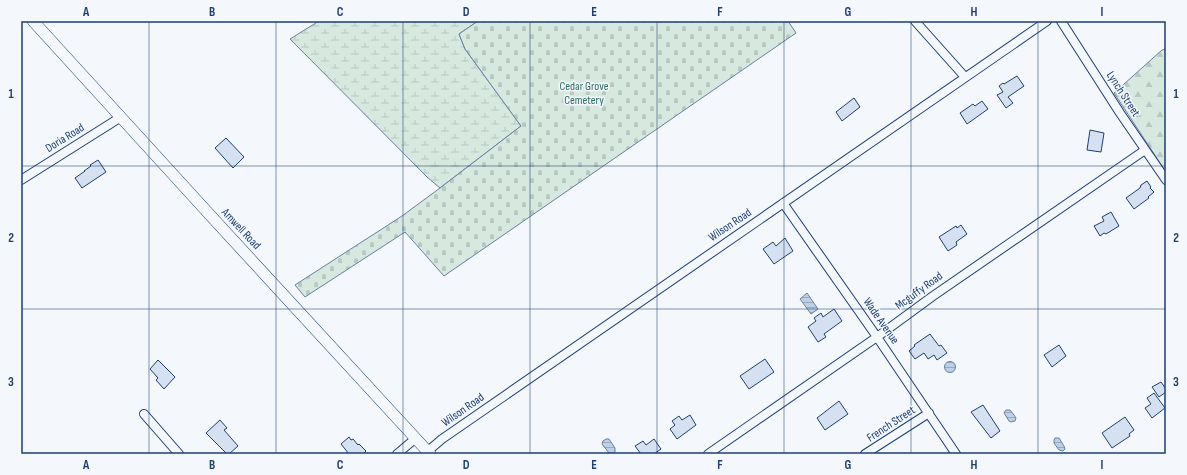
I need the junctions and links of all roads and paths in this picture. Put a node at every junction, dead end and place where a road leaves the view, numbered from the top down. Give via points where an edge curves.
1 (33, 21) edge
2 (915, 21) edge
3 (1047, 21) edge
4 (1061, 21) edge
5 (965, 77) junction
6 (121, 117) junction
7 (1145, 150) junction
8 (21, 180) edge
9 (1166, 180) edge
10 (783, 203) junction
11 (877, 337) junction
12 (929, 413) junction
13 (144, 414) dead end
14 (416, 438) junction
15 (429, 453) edge
16 (179, 454) edge
17 (397, 454) edge
18 (708, 454) edge
19 (865, 454) edge
20 (956, 454) edge

1 - 6 main road, Amwell Road
2 - 5 street
3 - 5 street, Wilson Road
4 - 7 street, Lynch Street
5 - 10 street, Wilson Road
6 - 8 street, Doria Road
6 - 14 main road, Amwell Road
7 - 9 street, Lynch Street
7 - 11 street, Mcguffy Road
10 - 11 street, Wade Avenue
10 - 15 street, Wilson Road via 442,439
11 - 12 street, Wade Avenue
11 - 18 street, Mcguffy Road
12 - 19 street, French Street
12 - 20 street, Wade Avenue
13 - 16 street
14 - 15 main road, Amwell Road
14 - 17 street

